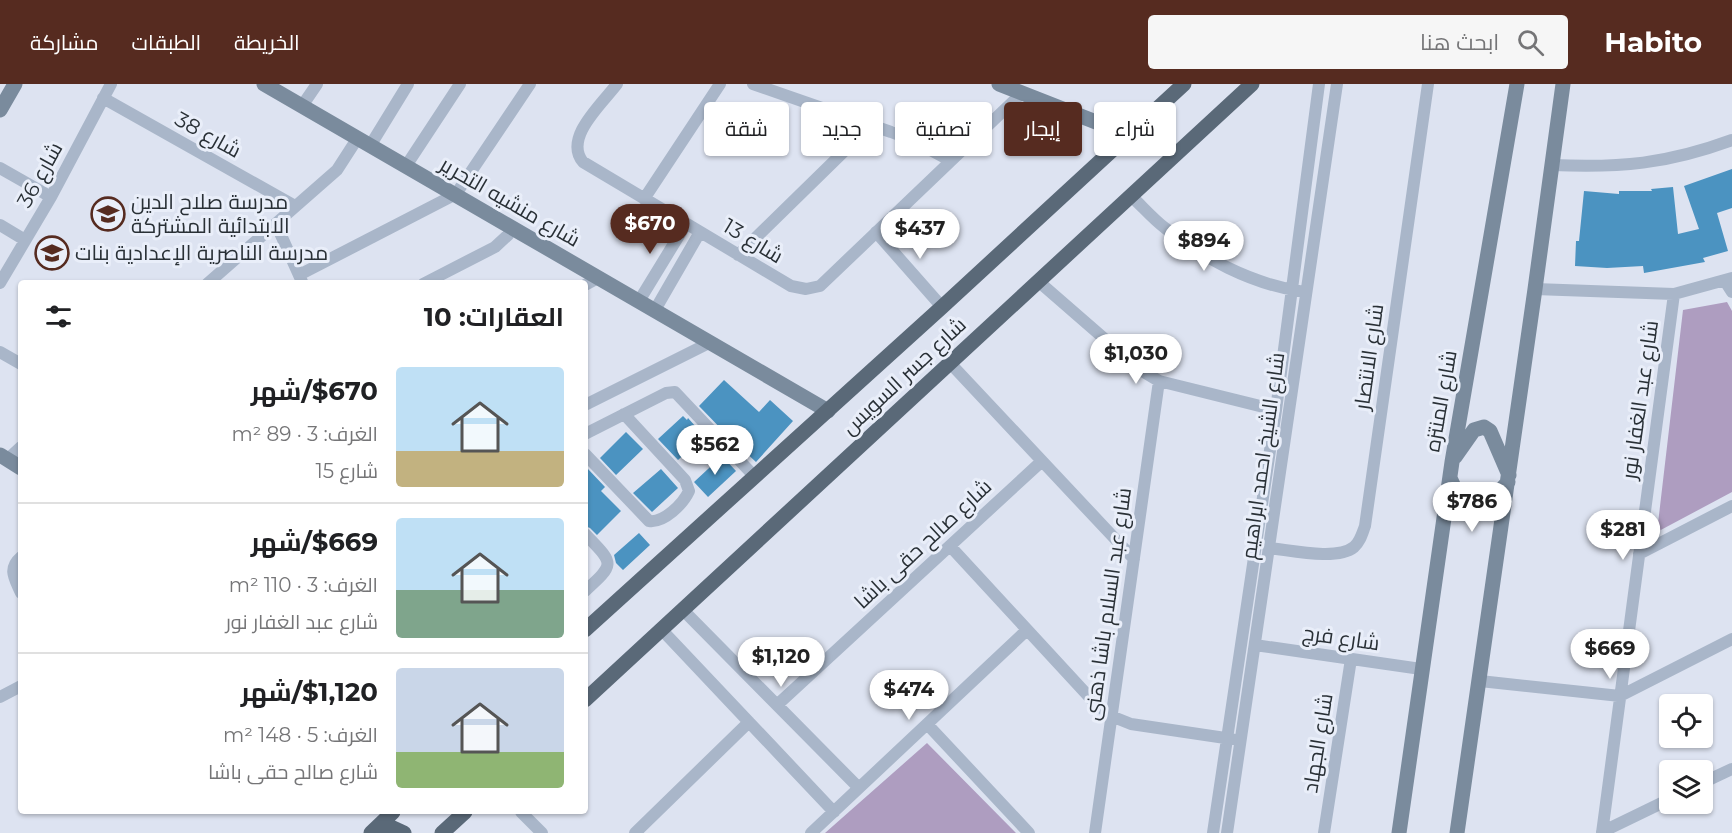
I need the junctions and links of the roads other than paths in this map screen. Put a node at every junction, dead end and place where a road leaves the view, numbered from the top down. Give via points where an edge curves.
1 (15, 84) edge
2 (111, 84) edge
3 (264, 84) edge
4 (317, 84) edge
5 (408, 84) edge
6 (460, 84) edge
7 (530, 84) edge
8 (617, 84) edge
9 (720, 84) edge
10 (753, 84) edge
11 (999, 84) edge
12 (1184, 84) edge
13 (1252, 84) edge
14 (1319, 84) edge
15 (1337, 84) edge
16 (1428, 84) edge
17 (1517, 84) edge
18 (1563, 84) edge
19 (785, 89) edge
20 (1022, 93) junction
21 (103, 98) junction
22 (815, 102) edge
23 (1165, 102) edge
24 (302, 106) junction
25 (0, 110) edge
26 (1094, 121) edge
27 (883, 130) edge
28 (1732, 140) edge
29 (364, 143) junction
30 (839, 156) edge
31 (1106, 156) edge
32 (951, 161) junction
33 (1552, 165) junction
34 (406, 166) junction
35 (0, 168) edge
36 (456, 194) junction
37 (1131, 196) junction
38 (51, 197) junction
39 (644, 198) junction
40 (295, 206) junction
41 (276, 224) junction
42 (686, 224) junction
43 (0, 225) edge
44 (512, 227) junction
45 (700, 232) junction
46 (876, 232) junction
47 (25, 240) junction
48 (738, 255) junction
49 (301, 279) edge
50 (212, 280) edge
51 (431, 280) edge
52 (1729, 280) edge
53 (591, 281) edge
54 (1038, 281) junction
55 (0, 283) edge
56 (1292, 290) junction
57 (1535, 290) junction
58 (1307, 292) junction
59 (1732, 292) edge
60 (1674, 294) junction
61 (639, 302) junction
62 (942, 307) junction
63 (655, 310) junction
64 (711, 342) junction
65 (0, 352) edge
66 (18, 362) edge
67 (950, 363) junction
68 (1159, 381) junction
69 (588, 404) edge
70 (1276, 410) junction
71 (828, 411) junction
72 (624, 414) junction
73 (588, 432) edge
74 (18, 449) edge
75 (588, 457) edge
76 (4, 458) edge
77 (1042, 461) junction
78 (1452, 462) junction
79 (18, 466) edge
80 (755, 477) junction
81 (1450, 478) junction
82 (1509, 478) junction
83 (1732, 506) edge
84 (588, 537) edge
85 (950, 546) junction
86 (1269, 548) junction
87 (1639, 554) junction
88 (1134, 559) junction
89 (18, 560) edge
90 (18, 586) edge
91 (588, 588) edge
92 (682, 609) junction
93 (588, 626) edge
94 (661, 629) junction
95 (1027, 630) junction
96 (1732, 639) edge
97 (1254, 645) junction
98 (1351, 659) junction
99 (1421, 669) junction
100 (1480, 681) junction
101 (18, 688) edge
102 (591, 690) edge
103 (1620, 696) junction
104 (0, 697) edge
105 (777, 705) junction
106 (1111, 716) junction
107 (749, 722) junction
108 (927, 724) junction
109 (1227, 738) junction
110 (1240, 741) junction
111 (1732, 769) edge
112 (1713, 778) edge
113 (859, 788) junction
114 (1659, 804) edge
115 (834, 812) junction
116 (391, 814) edge
117 (463, 814) edge
118 (523, 814) edge
119 (373, 831) edge
120 (1602, 832) edge
121 (404, 833) edge
122 (442, 833) edge
123 (542, 833) edge
124 (636, 833) edge
125 (811, 833) edge
126 (1029, 833) edge
127 (1095, 833) edge
128 (1213, 833) edge
129 (1227, 833) edge
130 (1324, 833) edge
131 (1399, 833) edge
132 (1457, 833) edge

1 - 25 street
2 - 21 street, شارع 36
3 - 24 street, شارع منشيه التحرير
4 - 24 street
5 - 29 street
6 - 34 street
7 - 36 street
8 - 39 street, شارع 13 via 578,136 576,150 583,162
9 - 39 street
10 - 19 street
11 - 20 street
12 - 23 main road, شارع جسر السويس
13 - 37 main road, شارع جسر السويس
14 - 56 street, شارع الشيخ احمد ابراهيم
15 - 58 street, شارع الشيخ احمد ابراهيم
16 - 86 street, شارع الانتصار via 1361,538 1354,547 1331,554
17 - 78 street, شارع المنتزه
18 - 33 street
19 - 22 street
20 - 26 street
20 - 32 street
21 - 38 street, شارع 36
21 - 40 street, شارع 38
24 - 29 street, شارع منشيه التحرير
27 - 32 street via 912,140
28 - 33 street via 1651,163 1602,167
29 - 34 street, شارع منشيه التحرير
29 - 40 street
30 - 48 street
31 - 62 main road, شارع جسر السويس
32 - 46 street
33 - 57 street
34 - 36 street, شارع منشيه التحرير
35 - 38 street
36 - 44 street, شارع منشيه التحرير
36 - 49 street
37 - 54 main road, شارع جسر السويس
37 - 56 street via 1163,227 1203,255 1247,276
38 - 47 street, شارع 36
39 - 42 street, شارع 13
40 - 41 street
41 - 49 street
41 - 50 street
42 - 45 street, شارع 13
42 - 61 street
43 - 47 street
44 - 51 street via 495,247
44 - 53 street, شارع منشيه التحرير
45 - 48 street, شارع 13
45 - 63 street
46 - 48 street, شارع 13 via 820,286 806,289 791,286
46 - 62 street
47 - 55 street, شارع 36
52 - 59 street
52 - 60 street
53 - 61 street, شارع منشيه التحرير
54 - 67 main road, شارع جسر السويس
54 - 68 street via 1137,367
56 - 58 street
56 - 70 street, شارع الشيخ احمد ابراهيم
57 - 60 street
57 - 82 street
58 - 86 street, شارع الشيخ احمد ابراهيم
60 - 87 street, شارع عبد الغفار نور
61 - 63 street, شارع منشيه التحرير
62 - 71 main road, شارع جسر السويس
63 - 64 street, شارع منشيه التحرير
64 - 69 street
64 - 71 street, شارع منشيه التحرير
65 - 66 street
67 - 77 street
67 - 92 main road, شارع جسر السويس
68 - 70 street
68 - 88 street, شارع عبد السلام باشا ذهنى
70 - 109 street, شارع الشيخ احمد ابراهيم
71 - 80 main road, شارع جسر السويس
72 - 73 street
72 - 75 street via 685,480 686,496 662,520 649,521
72 - 80 street via 666,393 678,394
74 - 76 street
76 - 79 street
77 - 85 street, شارع صالح حقى باشا
77 - 88 street
78 - 81 street, شارع المنتزه
78 - 82 street via 1474,430 1484,427 1490,431
80 - 93 main road, شارع جسر السويس
81 - 82 street via 1465,512 1471,516 1481,512
81 - 99 street, شارع المنتزه
82 - 100 street
83 - 87 street
84 - 91 street via 604,554 609,566
85 - 95 street
85 - 105 street, شارع صالح حقى باشا
86 - 97 street, شارع الشيخ احمد ابراهيم
87 - 103 street, شارع عبد الغفار نور
88 - 106 street, شارع عبد السلام باشا ذهنى
89 - 90 street via 12,572
92 - 94 main road, شارع جسر السويس
92 - 105 street
94 - 102 main road, شارع جسر السويس
94 - 107 street
95 - 106 street
95 - 108 street
96 - 103 street
97 - 98 street, شارع فرج
97 - 110 street, شارع الشيخ احمد ابراهيم
98 - 99 street, شارع فرج
98 - 130 street, شارع الجهاد
99 - 131 street, شارع المنتزه
100 - 103 street
100 - 132 street
101 - 104 street
103 - 120 street, شارع عبد الغفار نور
105 - 113 street
106 - 109 street via 1131,724
106 - 127 street, شارع عبد السلام باشا ذهنى
107 - 115 street
107 - 124 street
108 - 113 street
108 - 126 street
109 - 110 street
109 - 128 street, شارع الشيخ احمد ابراهيم
110 - 129 street, شارع الشيخ احمد ابراهيم
111 - 112 street
113 - 115 street
114 - 120 street
115 - 125 street
116 - 119 main road
117 - 122 main road
118 - 123 street
119 - 121 main road via 391,827

